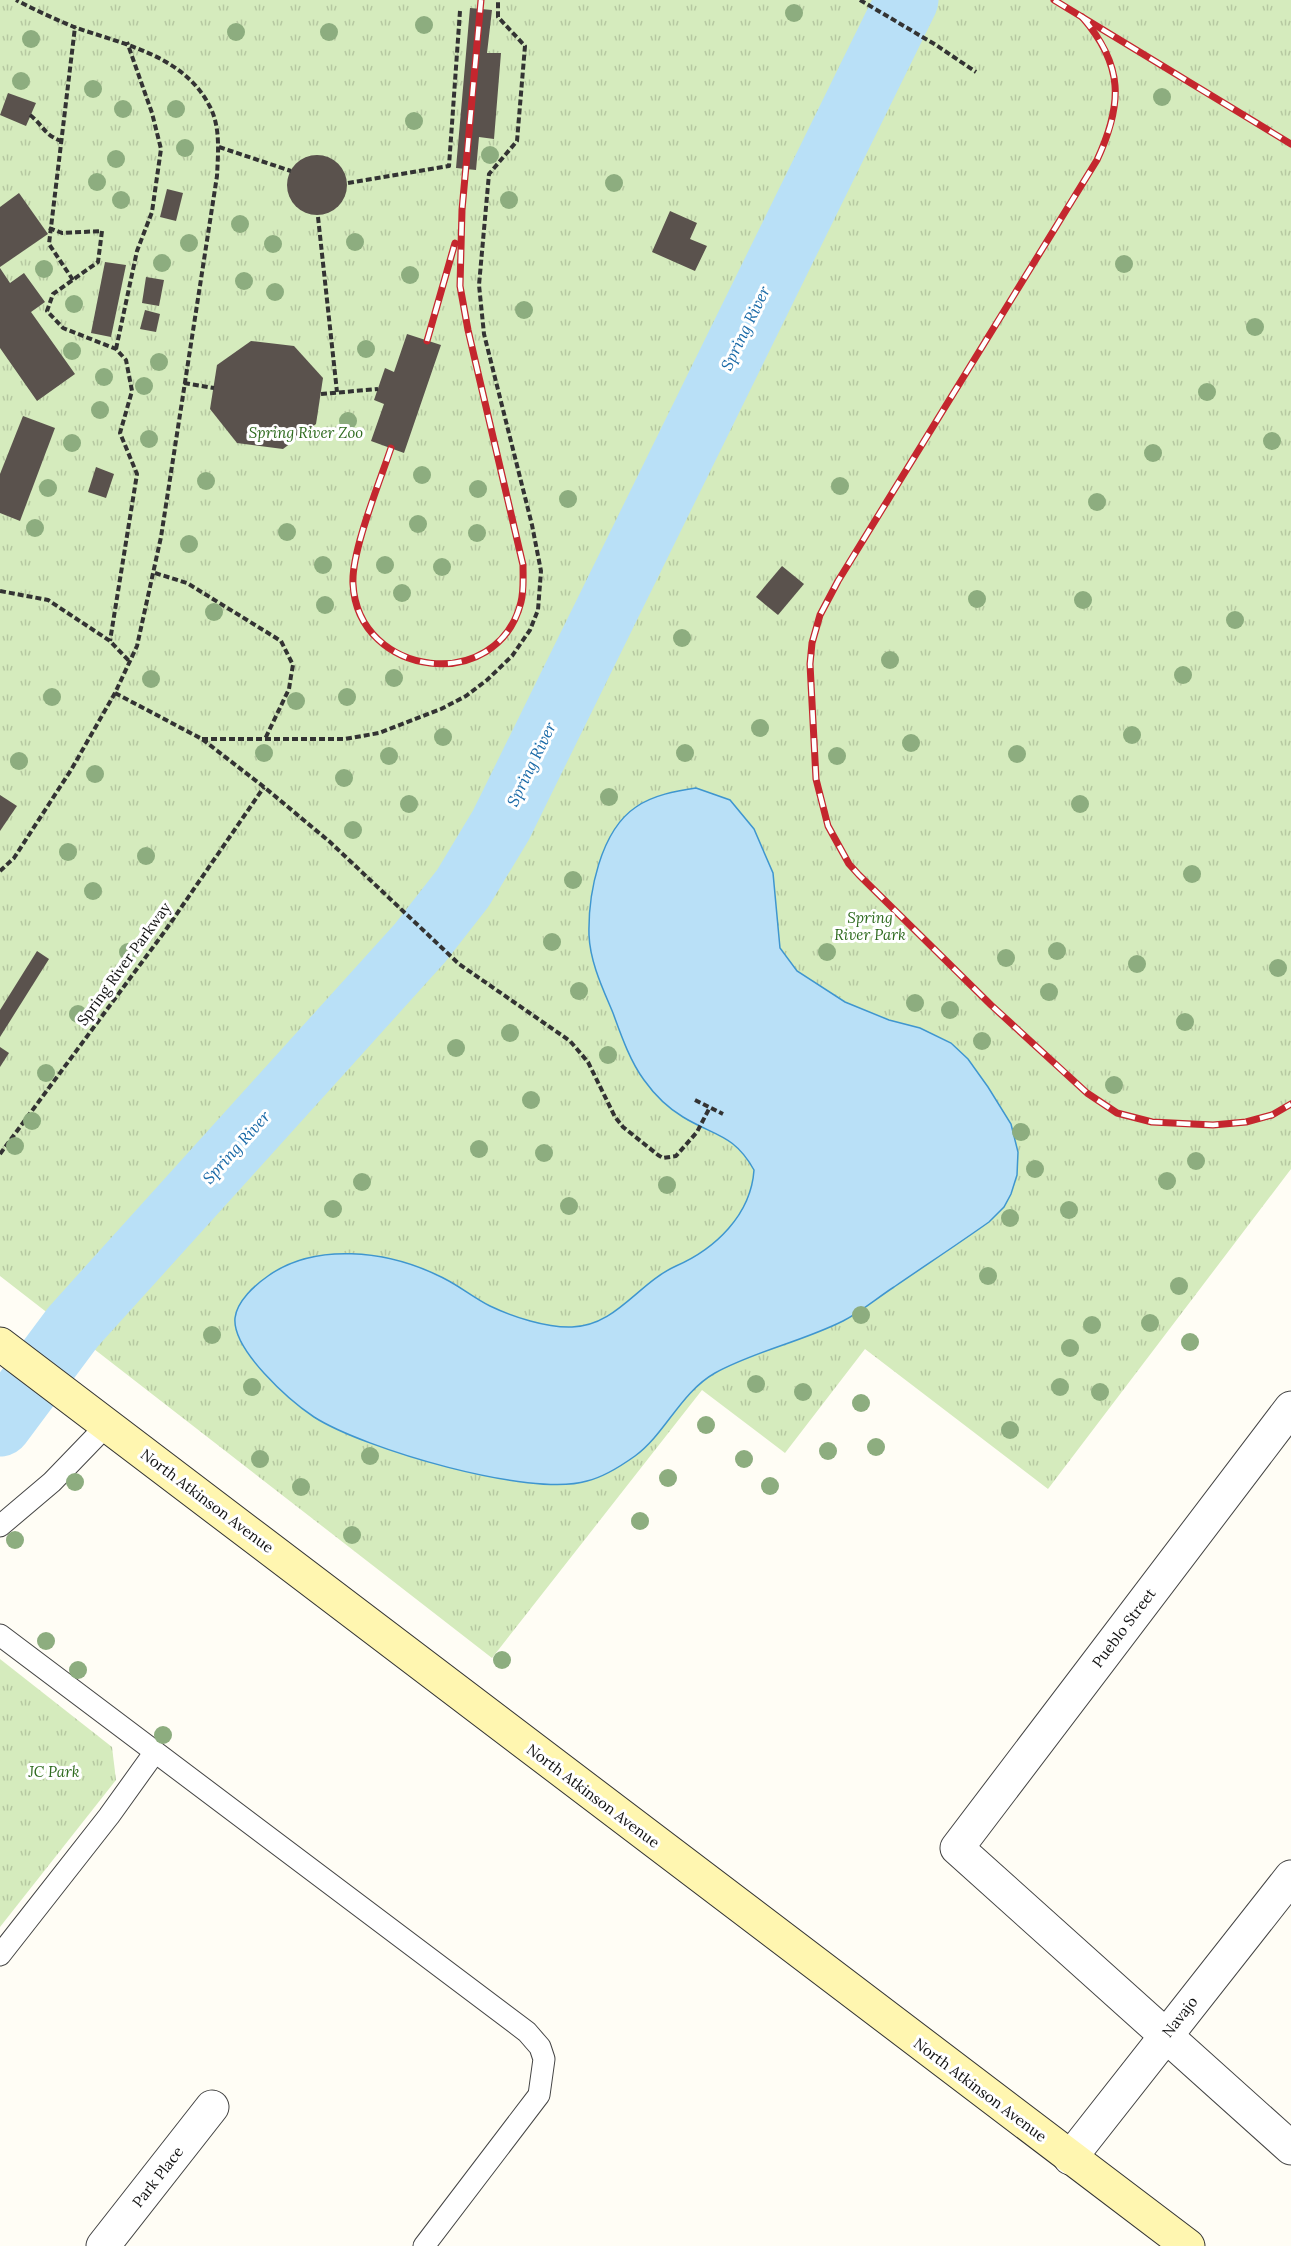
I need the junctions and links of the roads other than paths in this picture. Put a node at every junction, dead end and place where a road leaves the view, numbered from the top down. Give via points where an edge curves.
1 (0, 1344) edge
2 (1291, 1408) edge
3 (95, 1416) junction
4 (0, 1526) edge
5 (0, 1635) edge
6 (155, 1752) junction
7 (1291, 1877) edge
8 (0, 1955) edge
9 (1165, 2037) junction
10 (212, 2107) dead end
11 (1291, 2148) edge
12 (1070, 2158) junction
13 (103, 2246) edge
14 (424, 2246) edge
15 (1188, 2246) edge

1 - 3 main road, North Atkinson Avenue
2 - 9 street, Pueblo Street via 957,1848
3 - 4 lane via 52,1482
3 - 12 main road, North Atkinson Avenue
5 - 6 lane
6 - 8 lane
6 - 14 lane via 527,2032 540,2047 544,2059 539,2095
7 - 9 street, Navajo
9 - 11 street
9 - 12 street, Navajo
10 - 13 street, Park Place
12 - 15 main road, North Atkinson Avenue

